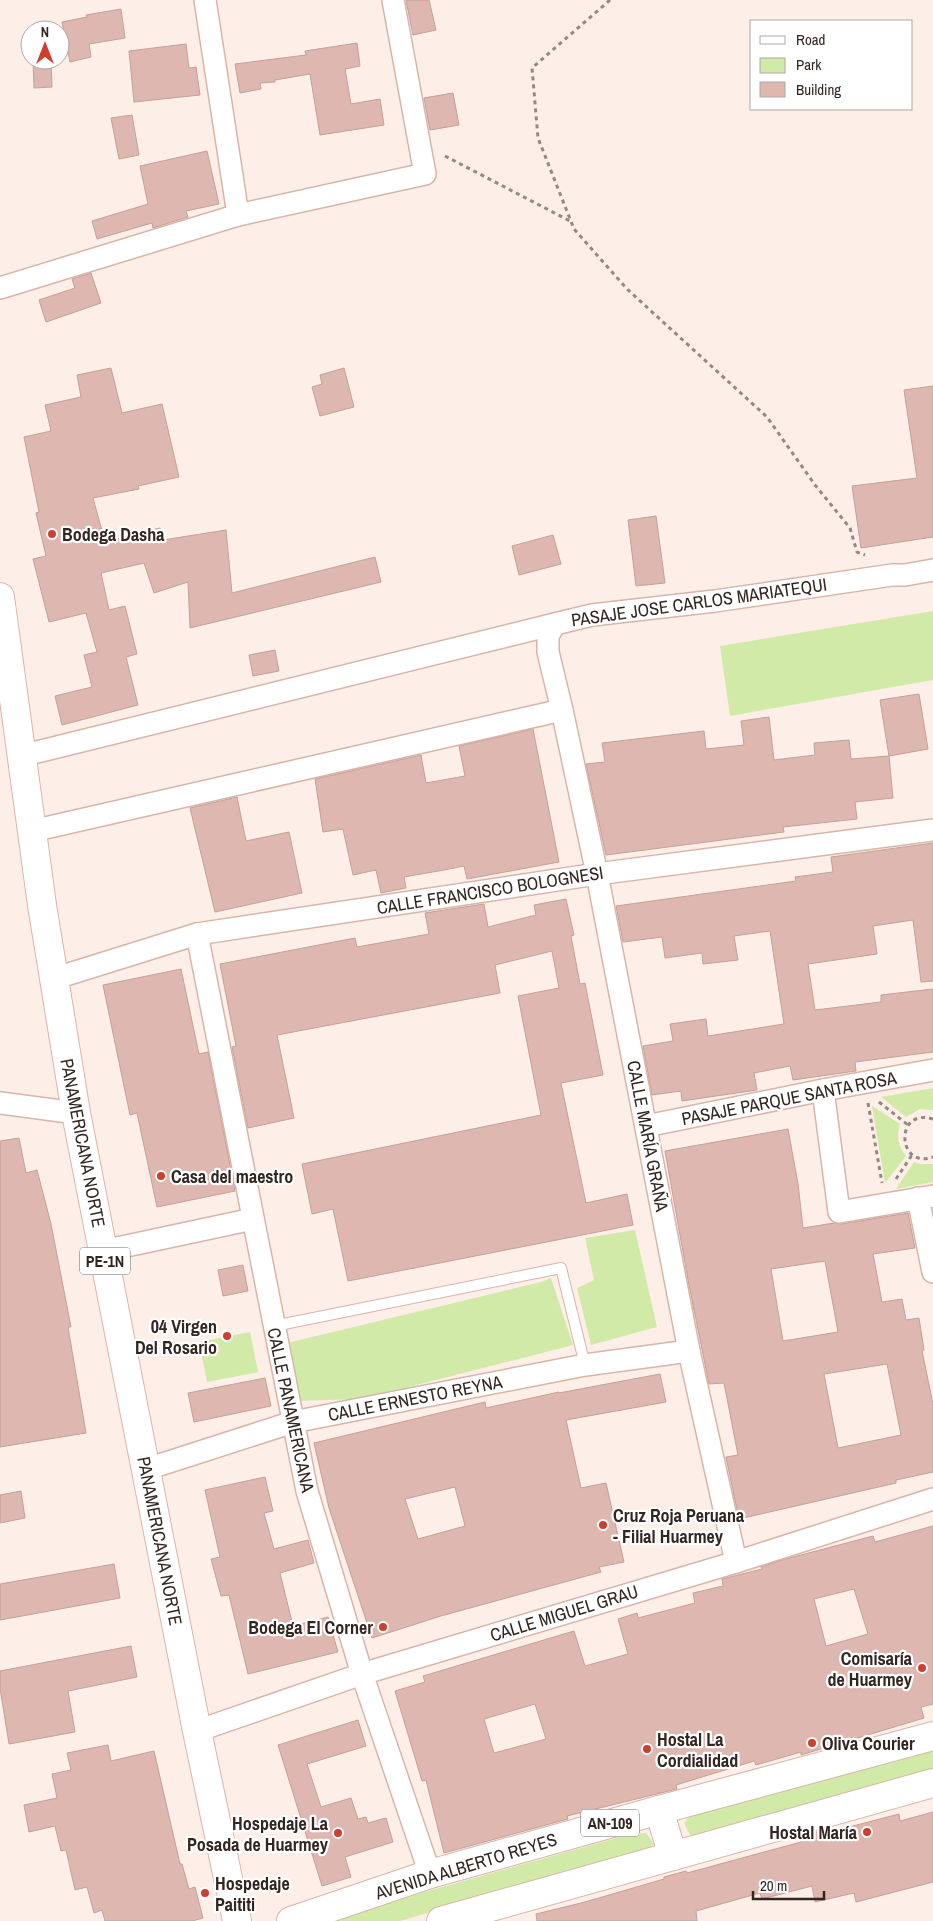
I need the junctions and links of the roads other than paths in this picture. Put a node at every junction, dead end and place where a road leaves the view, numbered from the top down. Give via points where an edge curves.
1 (205, 0) edge
2 (393, 0) edge
3 (238, 215) junction
4 (0, 288) edge
5 (933, 570) edge
6 (0, 597) edge
7 (555, 624) junction
8 (562, 710) junction
9 (21, 756) junction
10 (933, 830) edge
11 (32, 831) junction
12 (597, 874) junction
13 (197, 934) junction
14 (53, 979) junction
15 (933, 1070) edge
16 (823, 1090) junction
17 (0, 1103) edge
18 (76, 1113) junction
19 (646, 1126) junction
20 (926, 1197) edge
21 (253, 1220) junction
22 (103, 1251) junction
23 (933, 1272) edge
24 (274, 1326) junction
25 (689, 1351) junction
26 (585, 1364) junction
27 (292, 1422) junction
28 (147, 1469) junction
29 (933, 1499) edge
30 (736, 1562) junction
31 (362, 1674) junction
32 (197, 1731) junction
33 (933, 1736) edge
34 (933, 1783) edge
35 (659, 1810) junction
36 (673, 1856) junction
37 (430, 1874) junction
38 (237, 1921) edge
39 (291, 1921) edge
40 (442, 1921) edge

1 - 3 street
2 - 3 street via 425,174
3 - 4 street
5 - 7 street, PASAJE JOSE CARLOS MARIATEQUI via 592,615
6 - 9 main road, PANAMERICANA NORTE / PE-1N
7 - 8 street, PASAJE JOSE CARLOS MARIATEQUI via 548,636 548,652
7 - 9 street
8 - 11 street
8 - 12 street, CALLE MARÍA GRAÑA
9 - 11 main road, PANAMERICANA NORTE / PE-1N
10 - 12 street, CALLE FRANCISCO BOLOGNESI
11 - 14 main road, PANAMERICANA NORTE / PE-1N
12 - 13 street, CALLE FRANCISCO BOLOGNESI
12 - 19 street, CALLE MARÍA GRAÑA
13 - 14 street, CALLE FRANCISCO BOLOGNESI
13 - 21 street, CALLE PANAMERICANA
14 - 18 main road, PANAMERICANA NORTE / PE-1N
15 - 16 street, PASAJE PARQUE SANTA ROSA
16 - 19 street, PASAJE PARQUE SANTA ROSA
16 - 20 street via 839,1212
17 - 18 street
18 - 22 main road, PANAMERICANA NORTE / PE-1N
19 - 25 street, CALLE MARÍA GRAÑA
20 - 23 street
21 - 22 street
21 - 24 street, CALLE PANAMERICANA
22 - 28 main road, PANAMERICANA NORTE / PE-1N
24 - 26 lane via 561,1268
24 - 27 street, CALLE PANAMERICANA
25 - 26 street, CALLE ERNESTO REYNA
25 - 30 street, CALLE MARÍA GRAÑA
26 - 27 street, CALLE ERNESTO REYNA
27 - 28 street, CALLE ERNESTO REYNA
27 - 31 street, CALLE PANAMERICANA via 307,1491
28 - 32 main road, PANAMERICANA NORTE / PE-1N
29 - 30 street, CALLE MIGUEL GRAU
30 - 31 street, CALLE MIGUEL GRAU
31 - 32 street, CALLE MIGUEL GRAU
31 - 37 street, CALLE PANAMERICANA
32 - 38 main road, PANAMERICANA NORTE / PE-1N
33 - 35 main road, AVENIDA ALBERTO REYES / AN-109
34 - 36 main road
35 - 36 main road
35 - 37 main road, AVENIDA ALBERTO REYES / AN-109
36 - 40 main road
37 - 39 main road, AVENIDA ALBERTO REYES / AN-109

